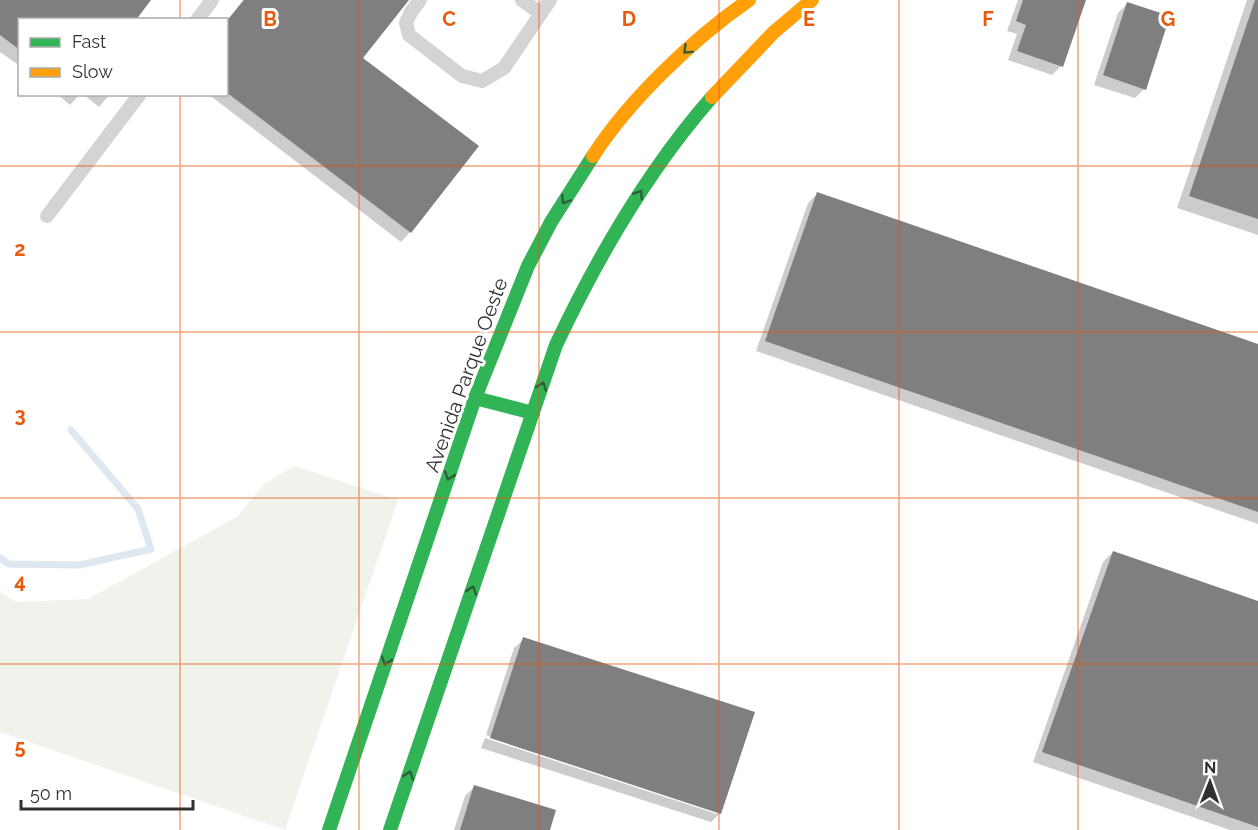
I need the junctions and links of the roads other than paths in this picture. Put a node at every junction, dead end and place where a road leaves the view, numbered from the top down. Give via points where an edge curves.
1 (212, 0) edge
2 (420, 0) edge
3 (522, 0) edge
4 (550, 0) edge
5 (728, 0) edge
6 (749, 0) edge
7 (812, 0) edge
8 (540, 13) junction
9 (198, 18) edge
10 (717, 22) junction
11 (138, 96) edge
12 (47, 216) dead end
13 (475, 398) junction
14 (533, 413) junction
15 (329, 830) edge
16 (390, 830) edge

1 - 9 lane
2 - 8 lane via 406,23 410,35 462,76 482,81 504,68
3 - 8 lane
4 - 8 lane
5 - 10 lane
6 - 10 street, Avenida Parque Oeste
14 -> 7 street via 577,298 656,166 704,104 756,49
10 -> 13 street, Avenida Parque Oeste via 659,77 606,136 528,266
11 - 12 lane
13 - 14 street
13 -> 15 street, Avenida Parque Oeste
16 -> 14 street

